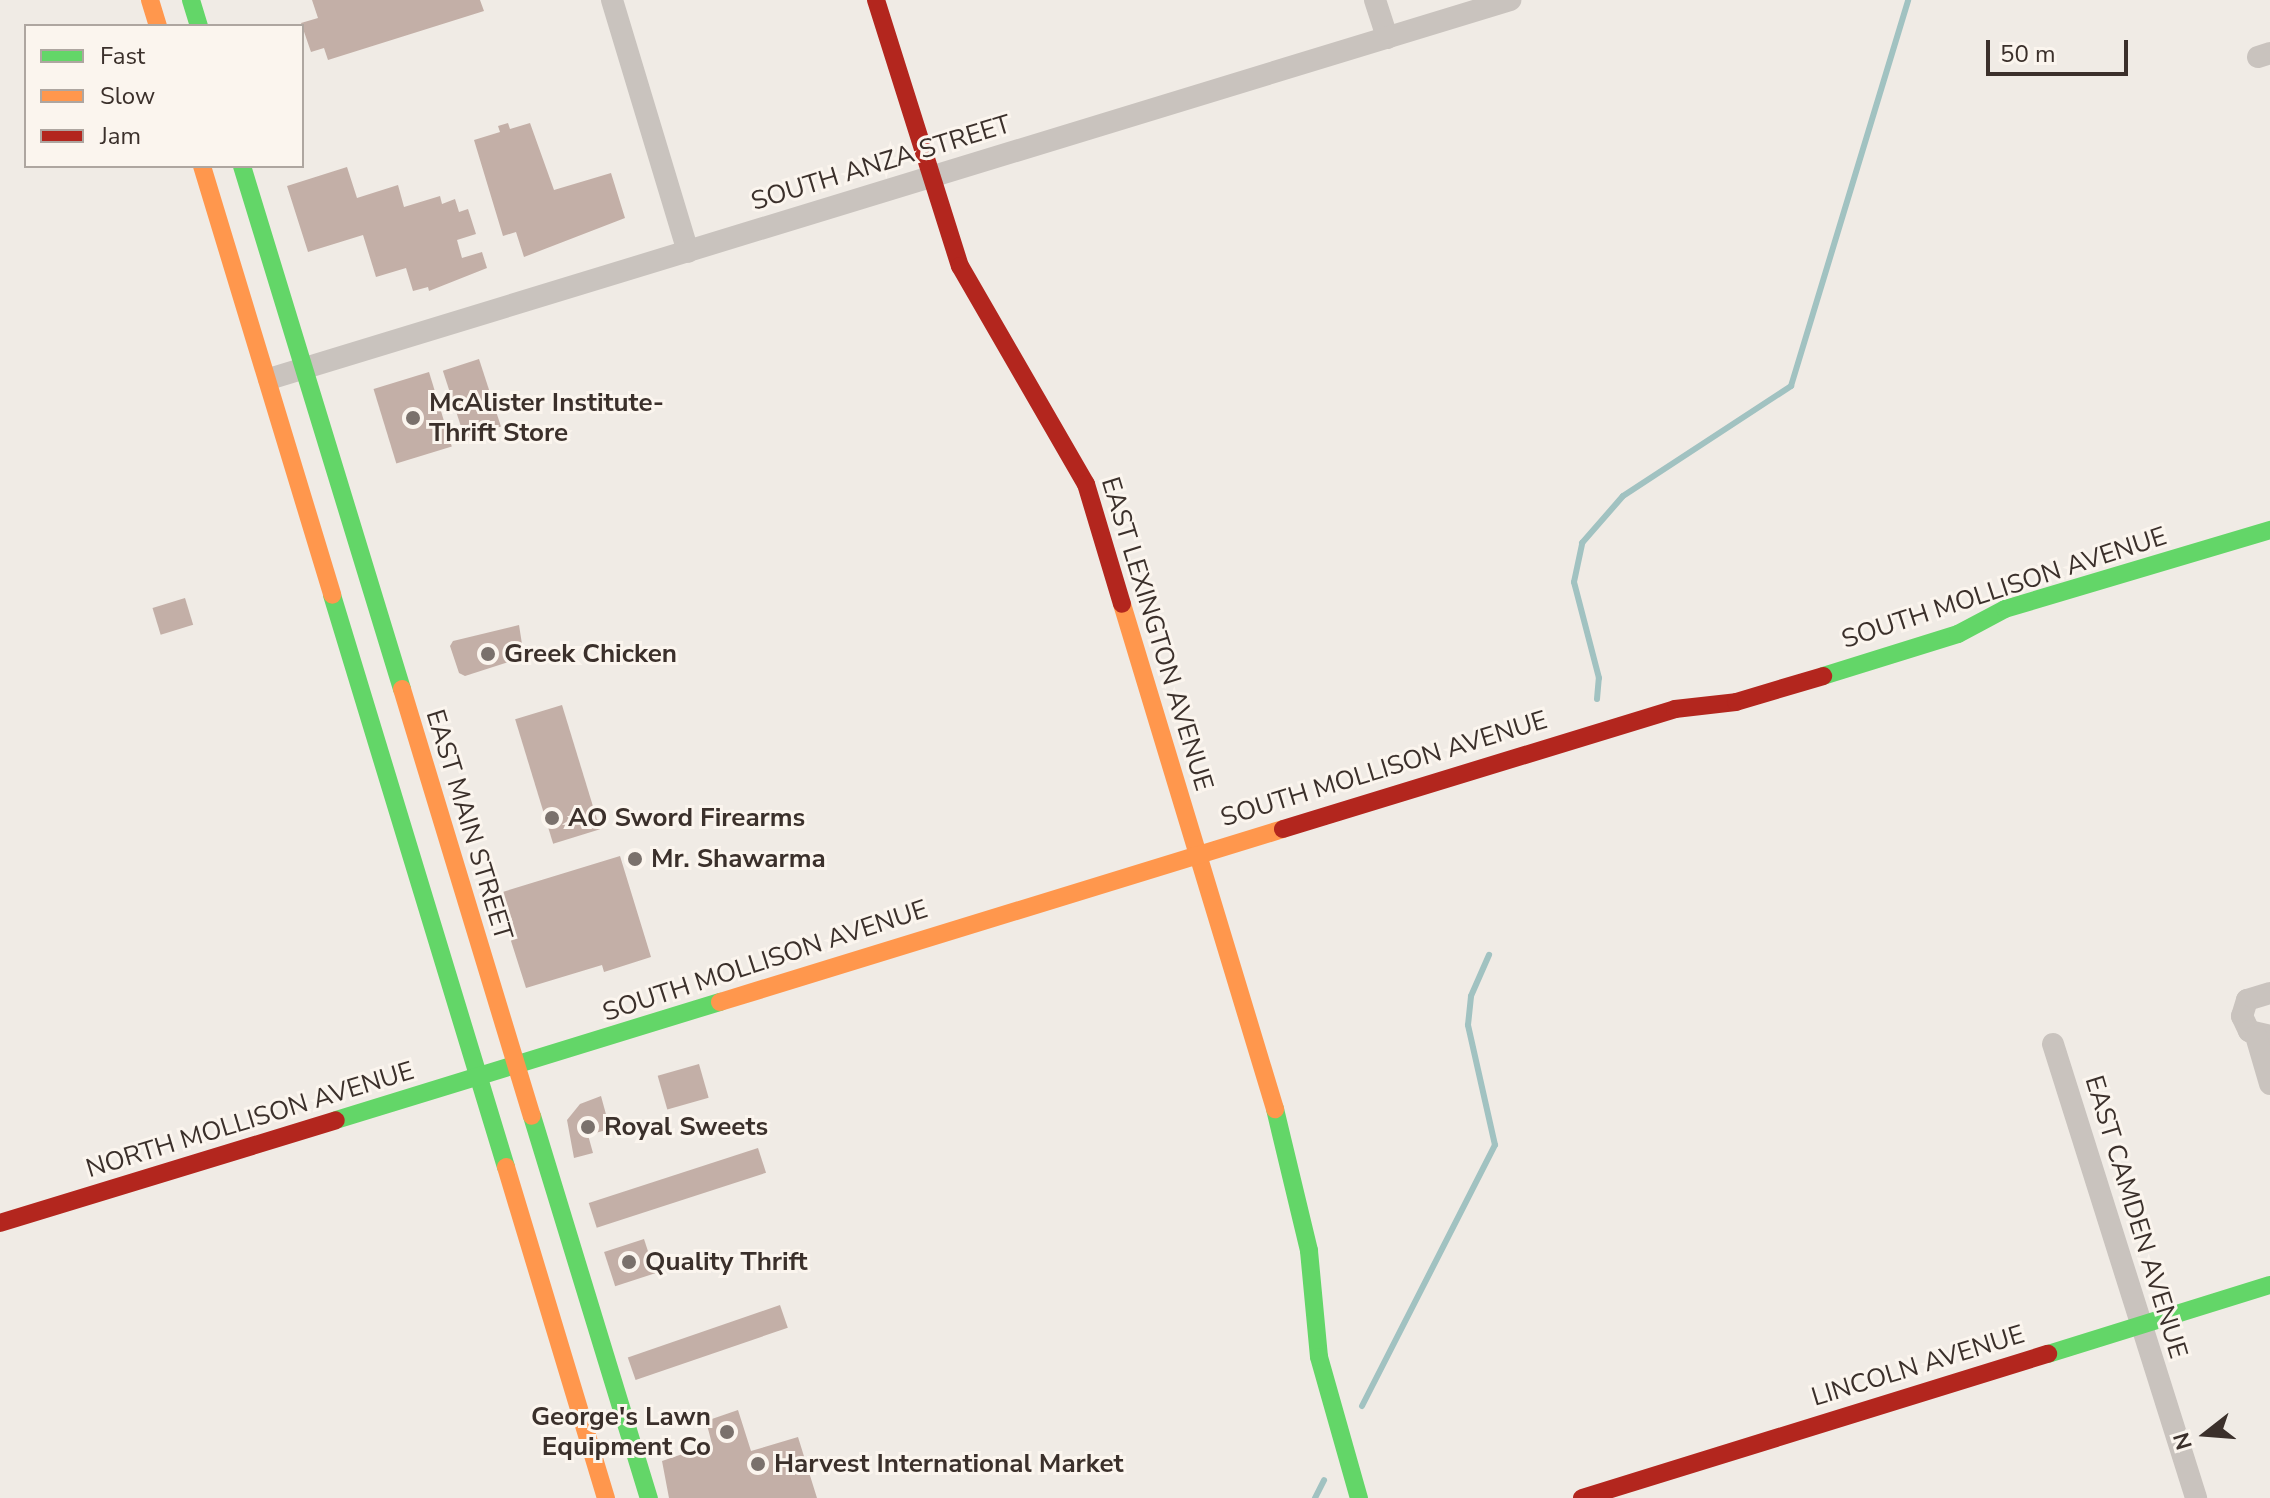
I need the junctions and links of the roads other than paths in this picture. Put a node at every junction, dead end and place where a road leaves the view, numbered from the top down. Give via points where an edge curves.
1 (150, 0) edge
2 (191, 0) edge
3 (612, 0) edge
4 (876, 0) edge
5 (1375, 0) edge
6 (1510, 0) edge
7 (157, 24) edge
8 (198, 24) edge
9 (1387, 38) junction
10 (203, 168) edge
11 (243, 168) edge
12 (931, 178) junction
13 (688, 252) junction
14 (305, 369) junction
15 (269, 379) junction
16 (2270, 530) edge
17 (1196, 853) junction
18 (2270, 993) edge
19 (2263, 1036) edge
20 (2053, 1044) dead end
21 (515, 1068) junction
22 (478, 1079) junction
23 (2270, 1084) edge
24 (0, 1223) edge
25 (2270, 1285) edge
26 (2140, 1324) junction
27 (606, 1498) edge
28 (649, 1498) edge
29 (1359, 1498) edge
30 (1582, 1498) edge
31 (2196, 1498) edge

1 - 7 main road
2 - 8 main road
3 - 13 street
4 - 12 main road, EAST LEXINGTON AVENUE
5 - 9 street
6 - 9 street, SOUTH ANZA STREET
9 - 12 street, SOUTH ANZA STREET
10 - 15 main road
11 - 14 main road, EAST MAIN STREET
12 - 13 street, SOUTH ANZA STREET
12 - 17 main road, EAST LEXINGTON AVENUE via 971,288 1086,484
13 - 14 street, SOUTH ANZA STREET
14 - 15 street, SOUTH ANZA STREET
14 - 21 main road, EAST MAIN STREET
15 - 22 main road
16 - 17 main road, SOUTH MOLLISON AVENUE via 2005,609 1958,634 1736,702 1675,709
17 - 21 main road, SOUTH MOLLISON AVENUE
17 - 29 main road, EAST LEXINGTON AVENUE via 1281,1137 1309,1251 1319,1357
18 - 19 street via 2254,995 2243,1007 2244,1024
19 - 23 street
20 - 26 street, EAST CAMDEN AVENUE
21 - 22 main road, NORTH MOLLISON AVENUE
21 - 28 main road, EAST MAIN STREET
22 - 24 main road, NORTH MOLLISON AVENUE
22 - 27 main road
25 - 26 main road, LINCOLN AVENUE
26 - 30 main road, LINCOLN AVENUE
26 - 31 street, EAST CAMDEN AVENUE

